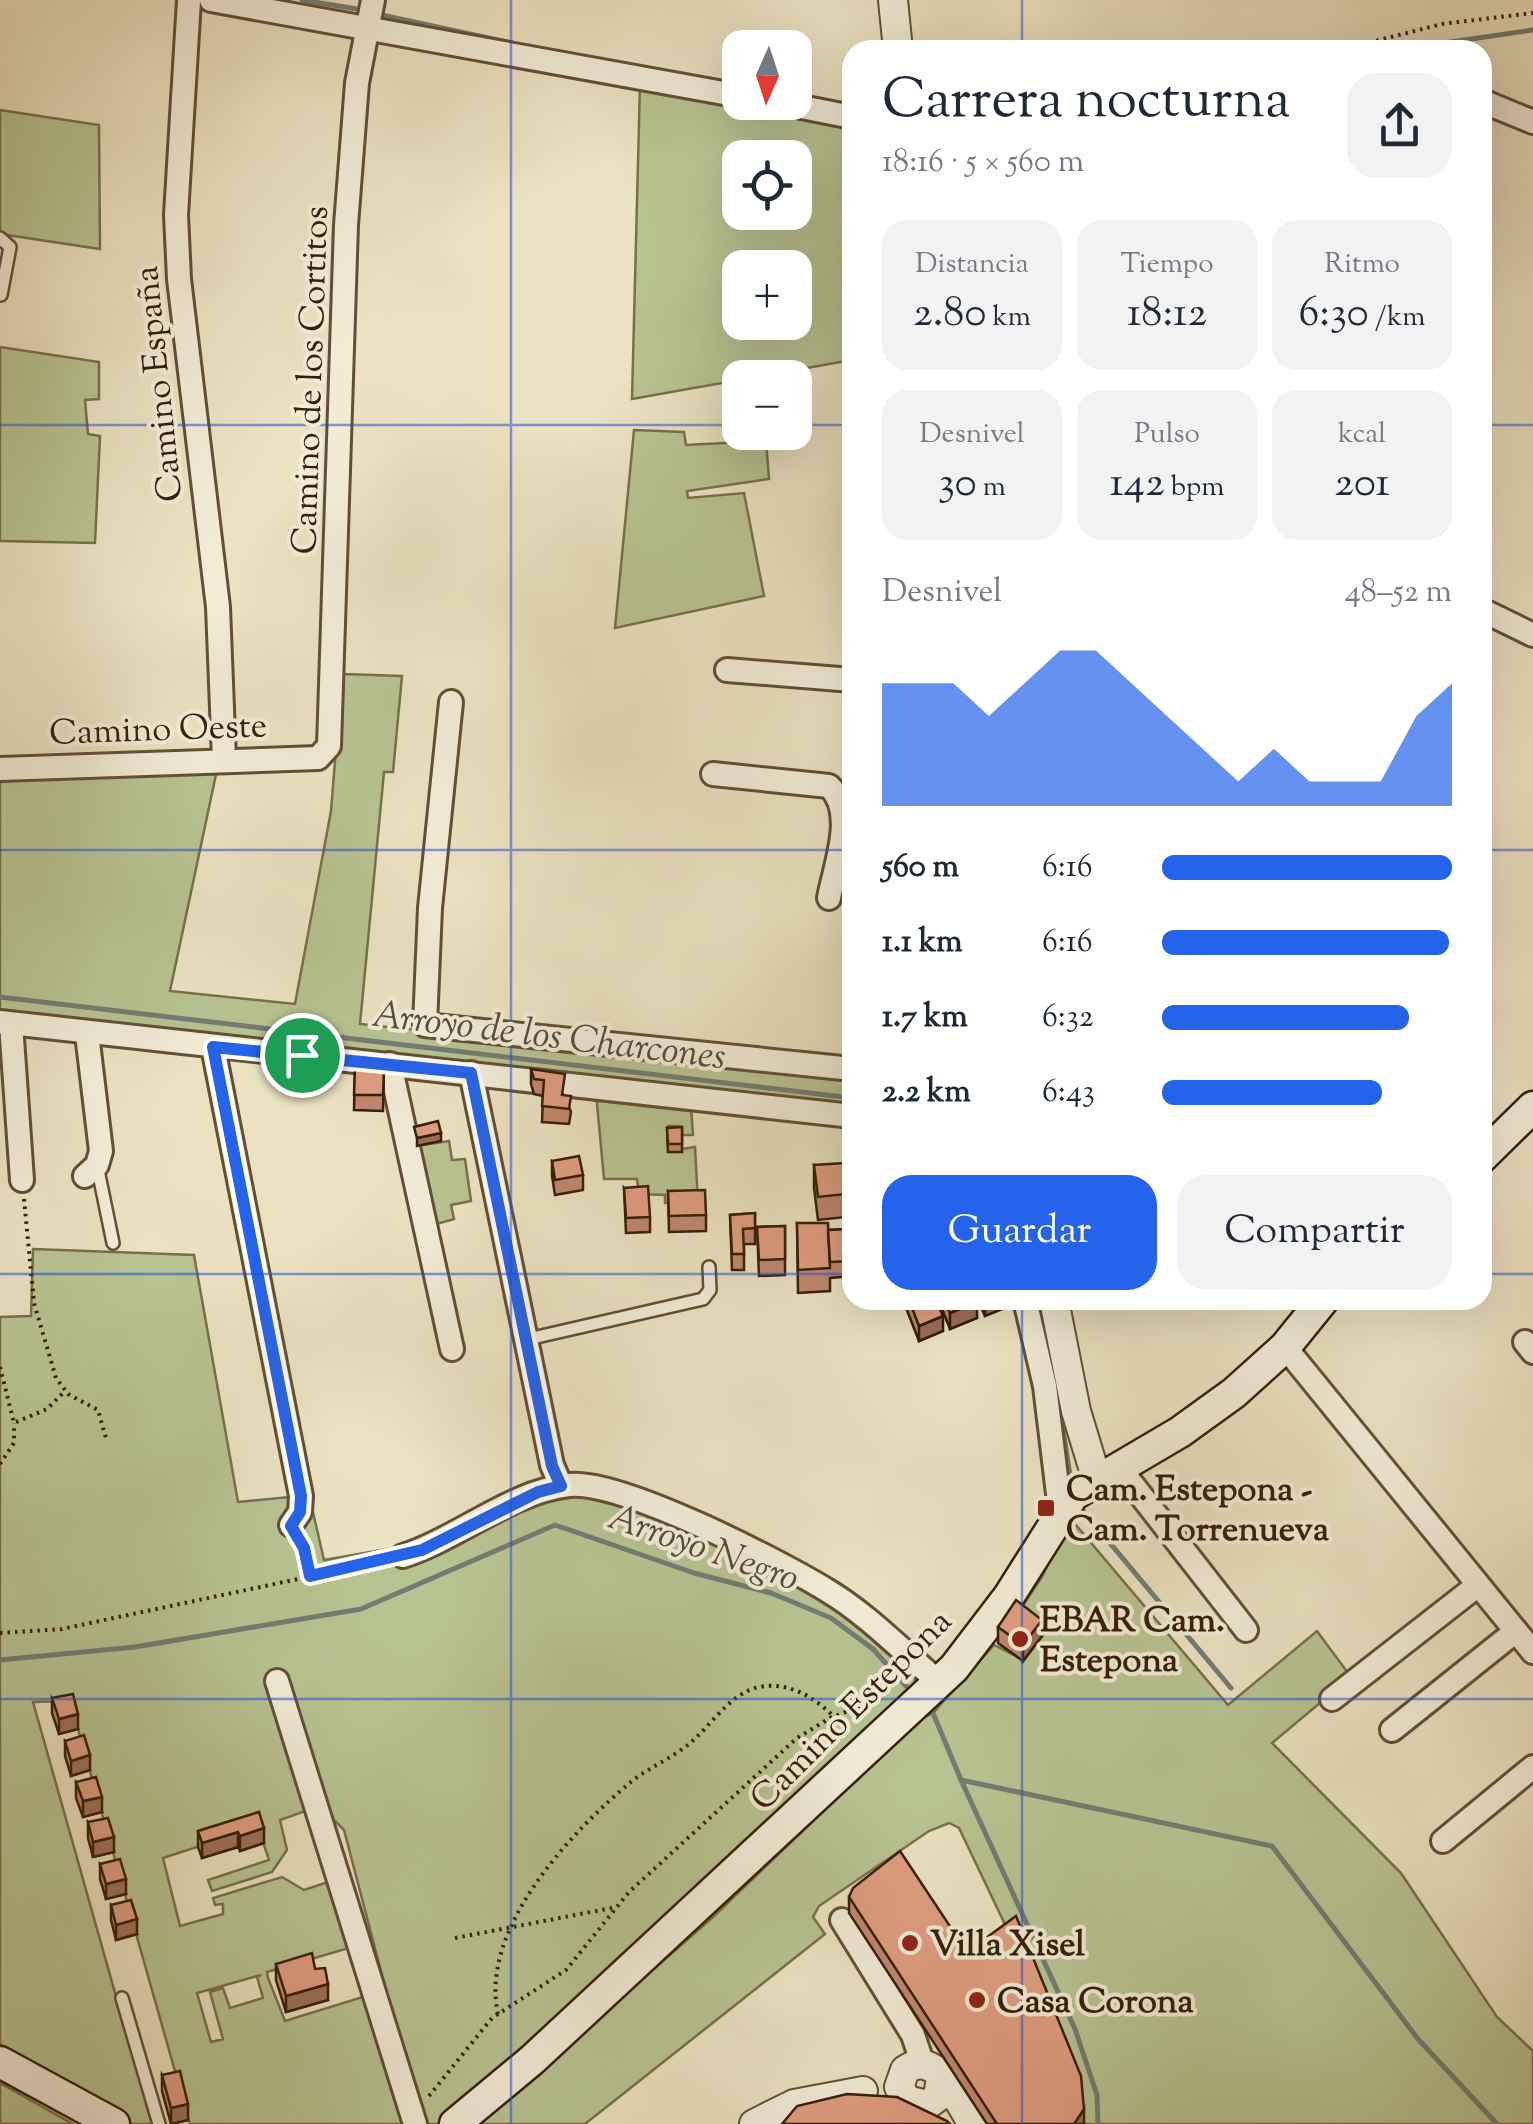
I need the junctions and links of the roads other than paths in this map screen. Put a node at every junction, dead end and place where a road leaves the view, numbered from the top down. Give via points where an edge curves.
1 (190, 0) edge
2 (211, 0) edge
3 (892, 0) edge
4 (370, 12) edge
5 (897, 40) edge
6 (722, 92) edge
7 (1492, 104) edge
8 (812, 109) edge
9 (842, 115) edge
10 (1533, 122) edge
11 (0, 238) edge
12 (1, 294) edge
13 (1492, 615) edge
14 (1533, 635) edge
15 (727, 670) dead end
16 (842, 679) edge
17 (451, 702) dead end
18 (318, 758) joint
19 (224, 759) junction
20 (0, 769) edge
21 (713, 774) dead end
22 (842, 805) edge
23 (842, 846) edge
24 (829, 898) dead end
25 (5, 1023) edge
26 (87, 1034) junction
27 (213, 1047) junction
28 (390, 1064) junction
29 (842, 1068) edge
30 (471, 1073) junction
31 (1533, 1108) edge
32 (842, 1115) edge
33 (1492, 1147) edge
34 (91, 1170) joint
35 (22, 1180) road end
36 (112, 1242) dead end
37 (709, 1267) dead end
38 (1031, 1310) edge
39 (1053, 1310) edge
40 (1315, 1310) edge
41 (528, 1338) junction
42 (1049, 1340) junction
43 (1286, 1347) junction
44 (452, 1348) dead end
45 (561, 1486) junction
46 (1084, 1489) junction
47 (291, 1526) road end
48 (402, 1556) road end
49 (1478, 1585) junction
50 (1246, 1630) dead end
51 (1516, 1631) junction
52 (1533, 1652) edge
53 (277, 1680) dead end
54 (939, 1682) junction
55 (1332, 1699) dead end
56 (1392, 1730) dead end
57 (1533, 1767) edge
58 (1443, 1840) dead end
59 (842, 1920) dead end
60 (122, 1998) dead end
61 (0, 2062) edge
62 (918, 2084) junction
63 (414, 2120) edge
64 (760, 2121) edge
65 (114, 2124) edge
66 (159, 2124) edge
67 (455, 2124) edge
68 (955, 2124) edge
69 (972, 2124) edge

1 - 19 street, Camino España via 176,215 218,607
2 - 4 street
3 - 5 street
4 - 6 street
4 - 18 street, Camino de los Cortitos via 346,225 329,746
7 - 10 street
8 - 9 street
11 - 12 lane via 10,247
13 - 14 street
15 - 16 street
17 - 29 street via 425,1025
18 - 19 street, Camino Oeste
19 - 20 street, Camino Oeste
21 - 22 street via 829,786
23 - 24 street
25 - 26 street
25 - 35 street
26 - 27 street
26 - 34 street via 101,1151
27 - 28 street
27 - 47 street via 301,1496
28 - 30 street
28 - 44 street
30 - 32 street
30 - 41 street
31 - 33 main road
34 - 36 lane
37 - 41 lane via 710,1290 703,1299
38 - 42 street
39 - 42 street
40 - 43 main road, Camino Estepona
41 - 45 street
42 - 46 street
42 - 46 street via 1076,1411
43 - 46 main road, Camino Estepona via 1194,1422
43 - 49 street
45 - 48 street
45 - 54 street via 623,1495 768,1559 830,1592
46 - 50 street
46 - 54 main road, Camino Estepona
49 - 51 street
49 - 55 street
51 - 52 street
51 - 56 street
53 - 63 street
54 - 67 main road, Camino Estepona
57 - 58 street
59 - 62 street via 913,2035
60 - 66 lane
61 - 65 main road
62 - 64 street via 817,2097
62 - 68 street
62 - 69 street

